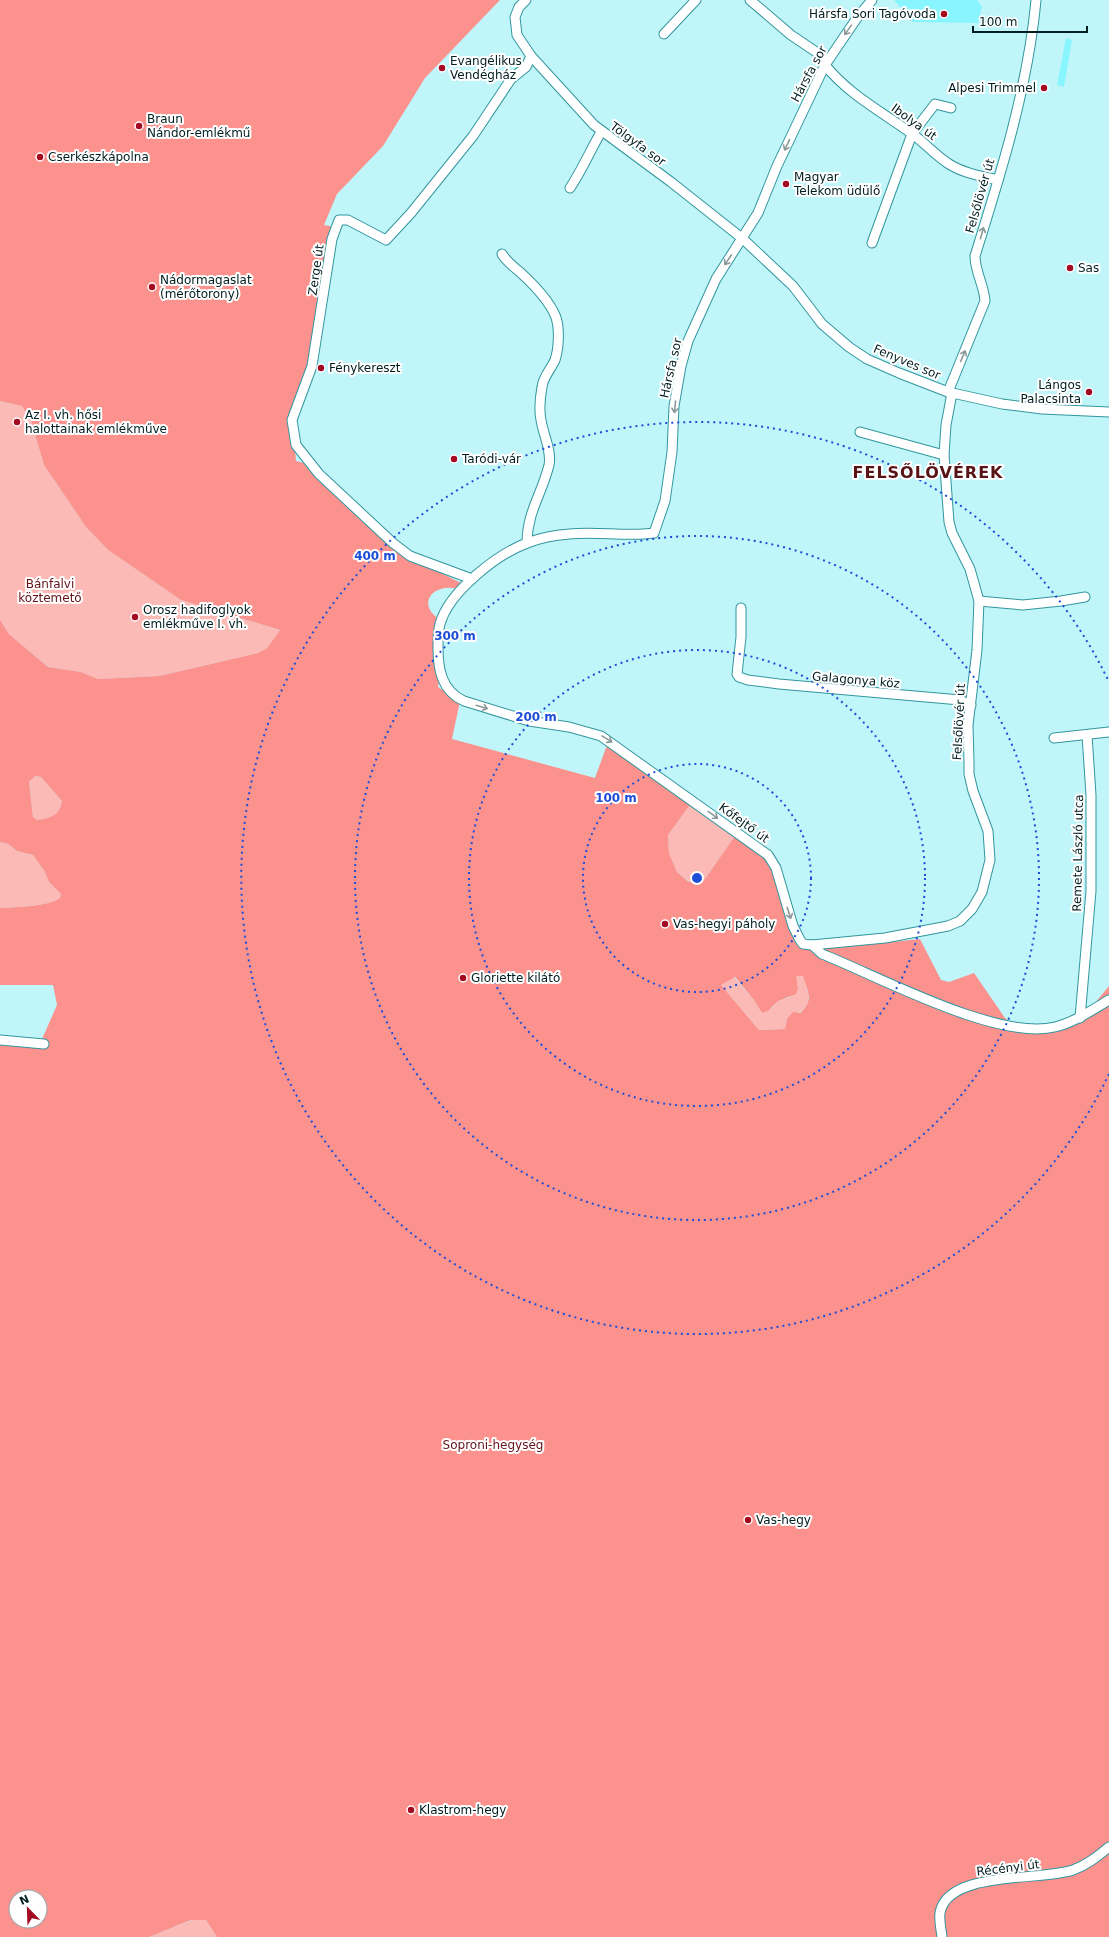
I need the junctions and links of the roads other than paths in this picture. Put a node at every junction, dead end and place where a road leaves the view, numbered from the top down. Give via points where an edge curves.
1 (526, 0) edge
2 (696, 0) edge
3 (750, 0) edge
4 (872, 0) edge
5 (1036, 0) edge
6 (664, 34) dead end
7 (531, 56) junction
8 (827, 63) junction
9 (951, 108) dead end
10 (601, 132) junction
11 (912, 134) junction
12 (998, 180) junction
13 (570, 188) dead end
14 (743, 239) junction
15 (872, 243) dead end
16 (502, 254) dead end
17 (950, 392) junction
18 (1109, 412) edge
19 (860, 432) dead end
20 (944, 455) junction
21 (527, 543) junction
22 (472, 578) junction
23 (1085, 597) dead end
24 (979, 601) junction
25 (449, 606) joint
26 (741, 608) dead end
27 (971, 706) junction
28 (1109, 732) edge
29 (1087, 735) junction
30 (1054, 738) dead end
31 (812, 945) junction
32 (1109, 1000) edge
33 (1080, 1018) junction
34 (0, 1040) edge
35 (44, 1044) dead end
36 (1109, 1847) edge
37 (942, 1937) edge

1 - 7 street via 517,11 515,23 517,35
2 - 6 street
3 - 8 street, Ibolya út
4 -> 8 street, Hársfa sor
5 - 12 street, Felsőlövér út via 1026,71
7 - 10 street, Tölgyfa sor
7 - 22 street, Zerge út via 526,67 511,79 473,136 386,240 348,220 339,220 332,239 312,366 292,420 294,440 302,454 319,474 393,543 410,556
8 - 11 street, Ibolya út via 847,87
8 -> 14 street, Hársfa sor via 780,160 758,213
9 - 11 street via 935,104
10 - 13 street
10 - 14 street, Tölgyfa sor via 671,182
11 - 12 street, Ibolya út via 949,164
11 - 15 street
17 -> 12 street, Felsőlövér út via 985,301 975,268 975,256
14 - 17 street, Fenyves sor via 793,286 822,324 849,347 867,359
14 -> 21 street, Hársfa sor via 716,279 684,352 674,406 672,452 665,501 654,533 567,534
16 - 21 street via 506,261 540,292 557,320 556,352 542,384 540,408 550,457 541,493 530,515
17 - 18 street, Fenyves sor via 1002,404 1042,409
17 - 20 street, Felsőlövér út
19 - 20 street
20 - 24 street, Felsőlövér út via 952,533 970,569
21 - 22 street, Hársfa sor
22 - 25 street, Hársfa sor
23 - 24 street via 1023,605
24 - 27 street, Felsőlövér út
25 -> 31 street, Kőfejtő út via 440,624 438,665 444,682 455,697 529,721 592,732 610,741 768,855 776,868 793,926 800,940 804,944
26 - 27 street, Galagonya köz via 737,674 739,677 779,684 960,700
27 - 31 street, Felsőlövér út via 968,731 969,774 990,844 990,860 982,892 972,909 960,921 928,931
28 - 29 street
29 - 30 street
29 - 33 street, Remete László utca via 1091,795 1091,891
31 - 33 street, Kőfejtő út via 822,954 927,999 1010,1027 1054,1027
32 - 33 street, Kőfejtő út
34 - 35 street
36 - 37 street, Récényi út via 1073,1870 986,1880 965,1887 954,1893 940,1912

